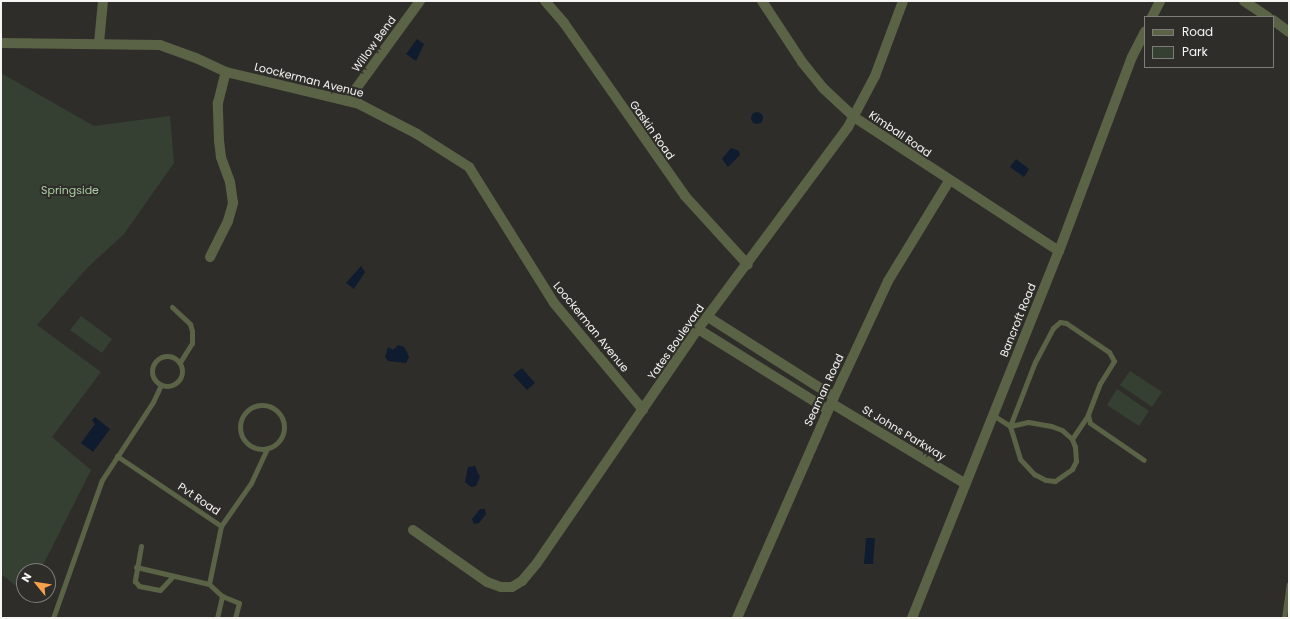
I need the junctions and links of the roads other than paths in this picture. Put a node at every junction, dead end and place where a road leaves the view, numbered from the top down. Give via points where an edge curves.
1 (104, 1) edge
2 (420, 1) edge
3 (545, 1) edge
4 (762, 1) edge
5 (903, 1) edge
6 (1160, 1) edge
7 (1244, 1) edge
8 (1152, 16) edge
9 (1266, 16) edge
10 (1274, 21) edge
11 (1288, 29) edge
12 (1144, 33) edge
13 (1, 43) edge
14 (99, 43) junction
15 (226, 72) junction
16 (347, 101) junction
17 (854, 117) junction
18 (949, 181) junction
19 (1059, 251) junction
20 (210, 257) dead end
21 (748, 265) junction
22 (172, 307) dead end
23 (708, 317) junction
24 (698, 329) junction
25 (180, 362) junction
26 (161, 385) junction
27 (831, 403) junction
28 (643, 410) junction
29 (993, 415) junction
30 (1088, 415) junction
31 (1010, 426) junction
32 (1072, 439) junction
33 (267, 448) junction
34 (117, 456) junction
35 (1144, 460) dead end
36 (966, 484) junction
37 (221, 526) junction
38 (413, 530) dead end
39 (141, 546) dead end
40 (136, 567) junction
41 (172, 577) junction
42 (209, 584) junction
43 (1289, 584) edge
44 (222, 596) junction
45 (53, 618) edge
46 (217, 618) edge
47 (235, 618) edge
48 (737, 618) edge
49 (912, 618) edge
50 (1284, 618) edge

1 - 14 street
2 - 16 street, Willow Bend
3 - 21 street, Gaskin Road via 564,22 685,196
4 - 17 street, Kimball Road via 802,62 823,88
5 - 17 street, Yates Boulevard via 875,76
6 - 8 street
7 - 9 street
10 - 11 street
12 - 19 street, Bancroft Road via 1132,57
13 - 14 street, Loockerman Avenue
14 - 15 street, Loockerman Avenue via 160,45
15 - 16 street, Loockerman Avenue
15 - 20 street via 218,103 220,157 230,182 233,203 228,221
16 - 28 street, Loockerman Avenue via 391,119 469,167 554,303
17 - 18 street, Kimball Road
17 - 21 street, Yates Boulevard
18 - 19 street, Kimball Road
18 - 27 street, Seaman Road via 888,281
19 - 29 street, Bancroft Road
21 - 23 street, Yates Boulevard
22 - 25 lane via 190,324 192,331 192,343
23 - 24 street, Yates Boulevard
23 - 27 street, St Johns Parkway
24 - 27 street, St Johns Parkway
24 - 28 street, Yates Boulevard
25 - 26 lane via 183,372 180,381 171,386
25 - 26 lane via 166,356 157,360 152,373
26 - 34 lane
27 - 36 street, St Johns Parkway
27 - 48 street, Seaman Road
28 - 38 street, Yates Boulevard via 522,581 512,586 501,587 487,582
29 - 31 lane
29 - 36 street, Bancroft Road
30 - 31 lane via 1100,383 1114,361 1110,352 1066,323 1060,322 1053,328 1035,362
30 - 32 lane
30 - 35 lane via 1090,423
31 - 32 lane via 1028,422 1051,426
31 - 32 lane via 1020,459 1034,474 1046,480 1055,481 1072,469 1076,461
33 - 33 lane via 274,446 283,434 283,420 274,409 260,406 248,411 243,417 241,431 247,443 260,449
33 - 37 lane via 251,483
34 - 37 lane, Pvt Road
34 - 45 lane via 102,480 94,500
36 - 49 street, Bancroft Road
37 - 42 lane, Pvt Road
39 - 40 lane
40 - 41 lane
40 - 41 lane via 135,581 139,586 160,590
41 - 42 lane
42 - 44 lane
43 - 50 lane
44 - 46 lane
44 - 47 lane via 239,603

